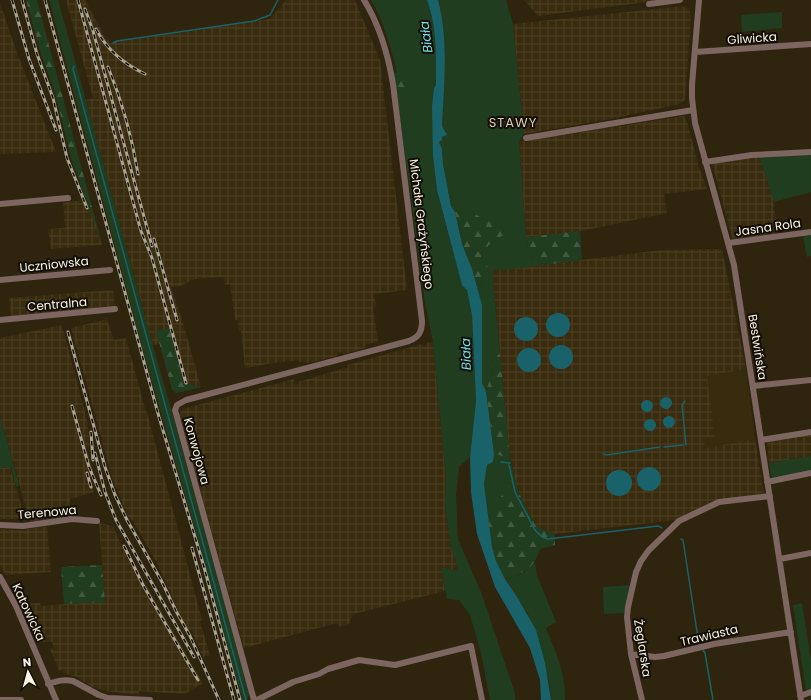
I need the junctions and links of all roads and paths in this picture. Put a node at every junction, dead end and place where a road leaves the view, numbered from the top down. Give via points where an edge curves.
1 (364, 0) edge
2 (680, 0) edge
3 (699, 0) edge
4 (650, 4) dead end
5 (811, 44) edge
6 (695, 52) junction
7 (693, 110) junction
8 (526, 138) dead end
9 (811, 152) edge
10 (705, 162) junction
11 (68, 198) dead end
12 (0, 204) edge
13 (811, 232) edge
14 (729, 243) junction
15 (110, 270) dead end
16 (0, 280) edge
17 (115, 309) dead end
18 (0, 320) edge
19 (419, 335) joint
20 (811, 380) edge
21 (753, 386) junction
22 (811, 432) edge
23 (761, 440) junction
24 (811, 473) edge
25 (767, 482) junction
26 (770, 496) junction
27 (97, 521) dead end
28 (0, 525) edge
29 (811, 553) edge
30 (780, 560) junction
31 (0, 577) edge
32 (791, 632) junction
33 (631, 654) junction
34 (48, 684) junction
35 (811, 692) edge
36 (801, 698) edge
37 (0, 700) edge
38 (21, 700) edge
39 (54, 700) edge
40 (150, 700) edge
41 (256, 700) edge
42 (482, 700) edge
43 (642, 700) edge

1 - 19 street, Michała Grażyńskiego via 374,18 387,54 393,84 422,321
2 - 4 street
3 - 6 street, Bestwińska
5 - 6 street, Gliwicka
6 - 7 street, Bestwińska
7 - 8 street
7 - 10 street, Bestwińska
9 - 10 street via 752,155
10 - 14 street, Bestwińska
11 - 12 street
13 - 14 street, Jasna Rola
14 - 21 street, Bestwińska
15 - 16 street, Uczniowska
17 - 18 street, Centralna
19 - 41 street, Konwojowa via 409,341 186,400 178,405 176,414
20 - 21 street
21 - 23 street, Bestwińska
22 - 23 street
23 - 25 street, Bestwińska
24 - 25 street
25 - 26 street, Bestwińska
26 - 30 street, Bestwińska
26 - 33 street, Żeglarska via 719,502 679,520 644,556 636,572 628,607
27 - 28 street, Terenowa via 72,519 23,526
29 - 30 street
30 - 32 street, Bestwińska
31 - 34 street, Katowicka via 16,606
32 - 33 street, Trawiasta via 714,644 664,656
32 - 36 street, Bestwińska
33 - 43 street, Żeglarska
34 - 39 street, Katowicka
34 - 40 street via 64,679 108,698
35 - 36 street
37 - 38 street
41 - 42 street via 293,682 360,660 395,665 471,646

